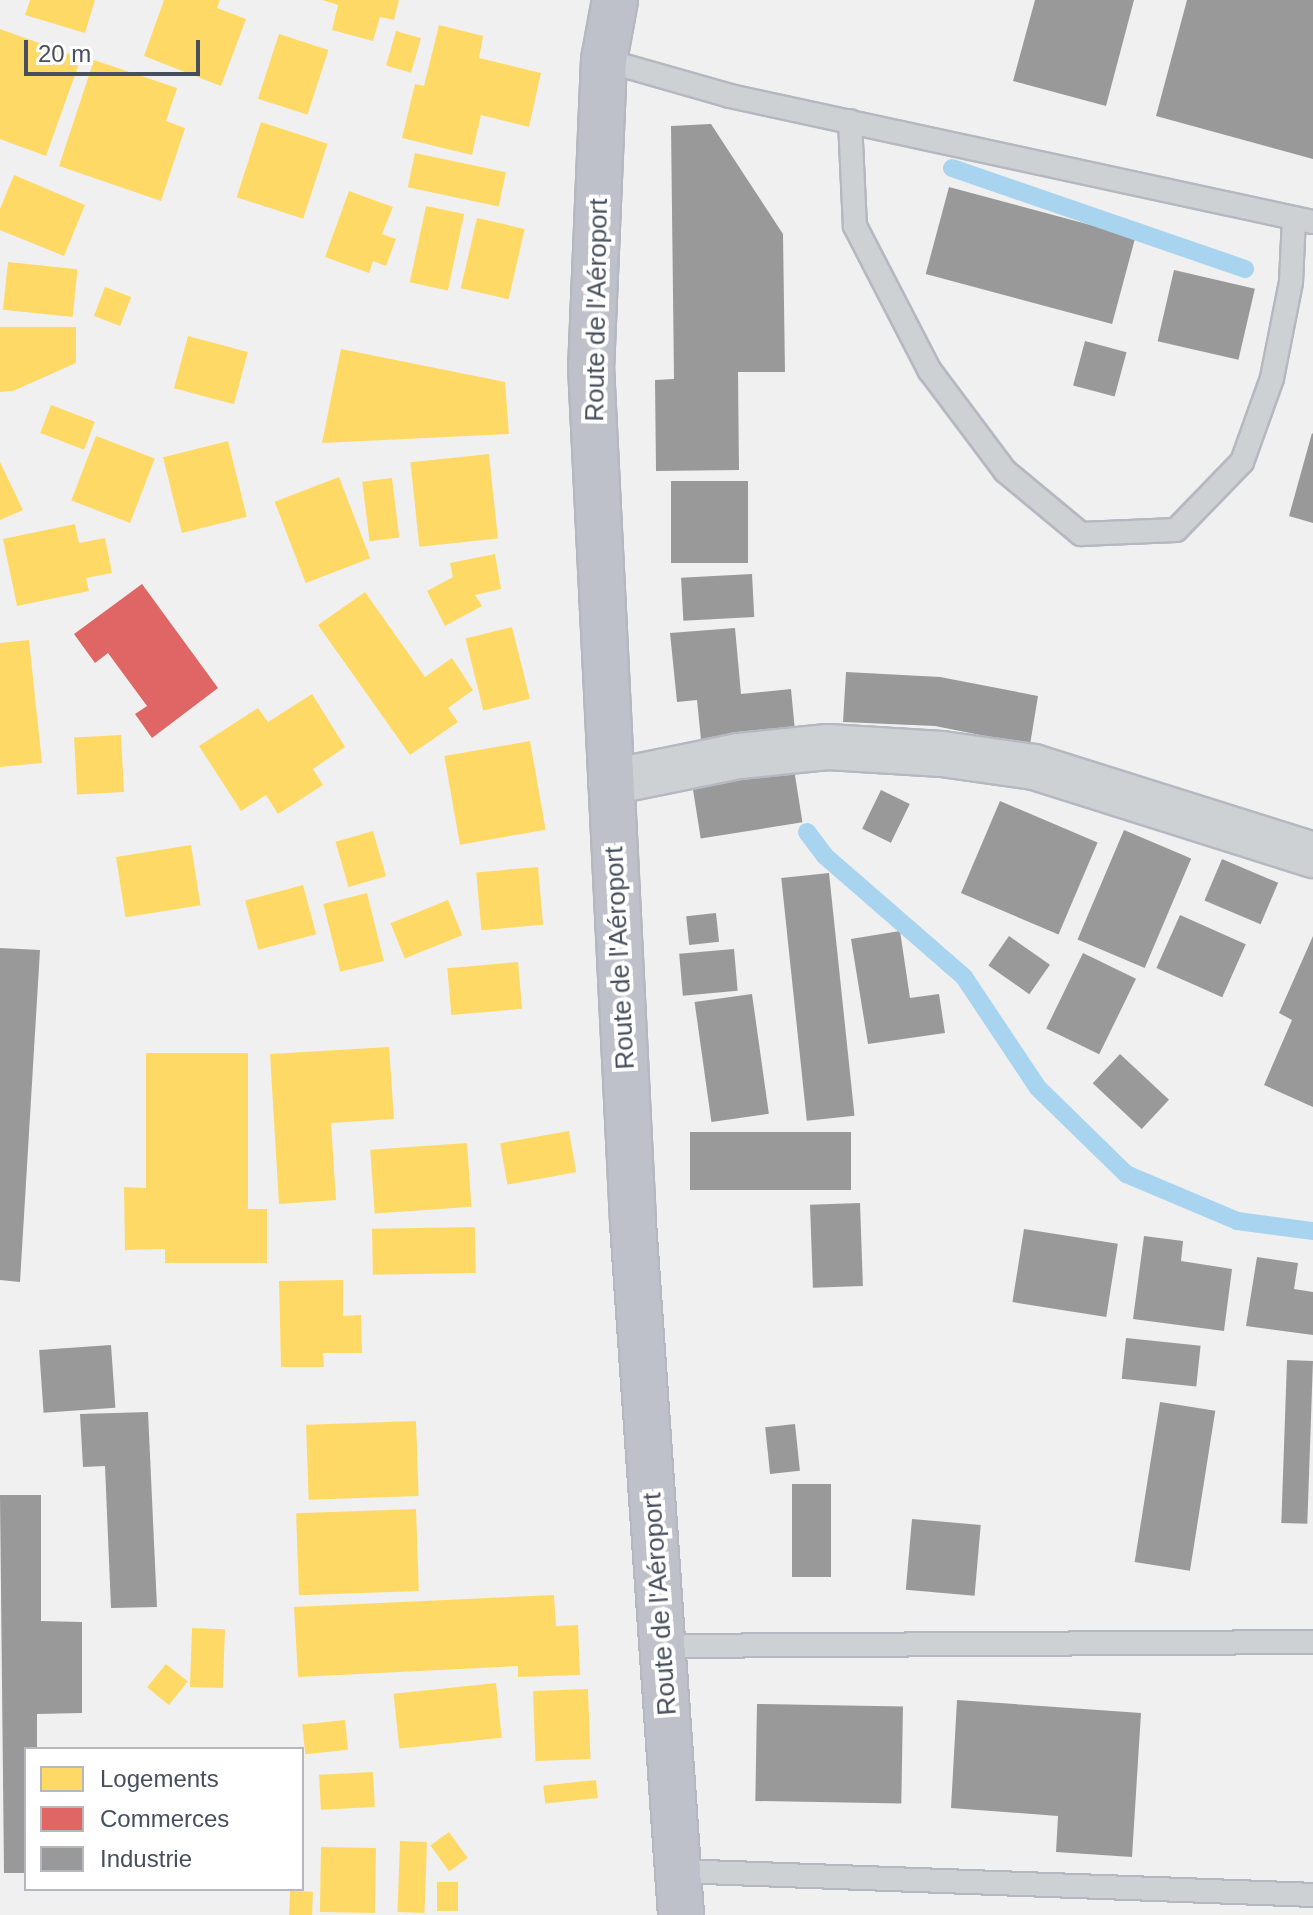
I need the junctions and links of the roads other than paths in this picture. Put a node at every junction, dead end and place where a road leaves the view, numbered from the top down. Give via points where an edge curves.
1 (615, 0) edge
2 (604, 60) junction
3 (850, 121) junction
4 (1304, 220) edge
5 (611, 782) junction
6 (1313, 855) edge
7 (1313, 1642) edge
8 (662, 1646) junction
9 (678, 1871) junction
10 (1313, 1895) edge
11 (681, 1915) edge

1 - 2 highway, Route de l'Aéroport
2 - 3 lane via 730,96
2 - 5 highway, Route de l'Aéroport via 591,366
3 - 4 lane
3 - 4 lane via 855,226 930,371 1005,471 1081,534 1176,530 1242,462 1272,378
5 - 6 street via 739,756 828,747 942,754 1034,767
5 - 8 highway, Route de l'Aéroport via 633,1223
7 - 8 lane
8 - 9 highway, Route de l'Aéroport
9 - 10 lane
9 - 11 highway, Route de l'Aéroport

